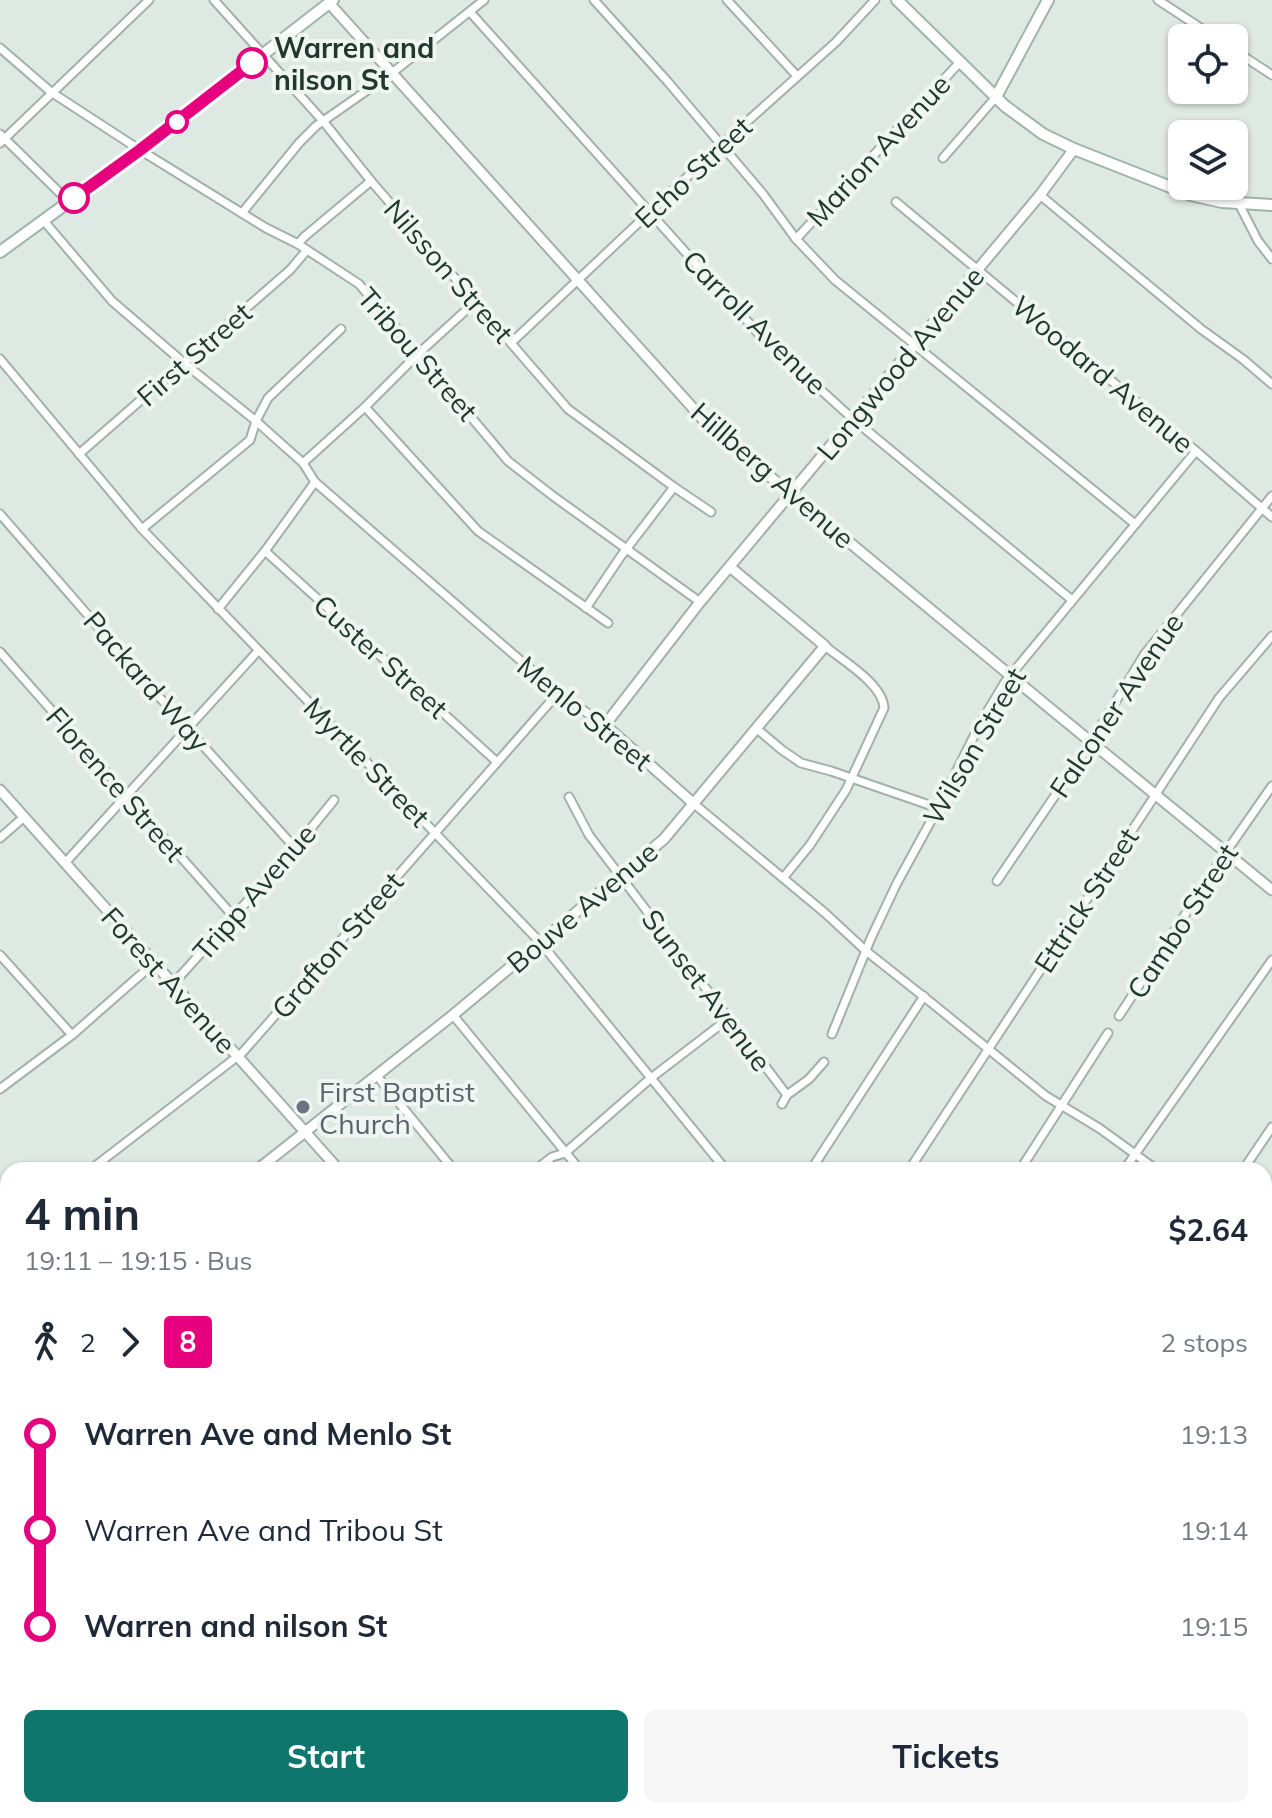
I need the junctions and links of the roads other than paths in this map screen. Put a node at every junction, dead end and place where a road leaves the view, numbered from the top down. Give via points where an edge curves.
1 (149, 0) edge
2 (214, 0) edge
3 (484, 0) edge
4 (594, 0) edge
5 (727, 0) edge
6 (875, 0) edge
7 (897, 0) edge
8 (1048, 0) edge
9 (1158, 0) edge
10 (331, 1) edge
11 (470, 12) junction
12 (1195, 24) edge
13 (0, 48) edge
14 (264, 55) junction
15 (1248, 59) edge
16 (960, 62) junction
17 (392, 73) junction
18 (1272, 75) edge
19 (797, 76) junction
20 (51, 92) junction
21 (996, 97) junction
22 (323, 121) junction
23 (2, 138) edge
24 (721, 145) junction
25 (1074, 149) junction
26 (140, 150) junction
27 (943, 158) dead end
28 (371, 181) junction
29 (1040, 195) junction
30 (74, 198) junction
31 (896, 202) dead end
32 (1239, 204) junction
33 (1272, 205) edge
34 (650, 212) junction
35 (242, 213) junction
36 (44, 221) junction
37 (796, 239) junction
38 (298, 244) junction
39 (307, 250) junction
40 (0, 252) edge
41 (1272, 259) edge
42 (977, 270) junction
43 (578, 281) junction
44 (475, 302) junction
45 (341, 329) dead end
46 (511, 343) junction
47 (914, 346) junction
48 (419, 353) junction
49 (0, 359) edge
50 (184, 363) junction
51 (1272, 384) edge
52 (365, 407) junction
53 (853, 419) junction
54 (256, 421) junction
55 (1196, 451) junction
56 (79, 454) junction
57 (303, 463) junction
58 (315, 482) junction
59 (674, 487) junction
60 (792, 494) junction
61 (1272, 496) edge
62 (1264, 509) junction
63 (711, 512) dead end
64 (0, 514) edge
65 (1272, 517) edge
66 (1135, 524) junction
67 (142, 529) junction
68 (627, 548) junction
69 (265, 551) junction
70 (730, 567) junction
71 (1072, 600) junction
72 (700, 602) junction
73 (586, 608) junction
74 (218, 609) junction
75 (608, 623) dead end
76 (1272, 636) edge
77 (825, 646) junction
78 (258, 651) junction
79 (0, 652) edge
80 (1010, 674) junction
81 (558, 693) junction
82 (605, 725) junction
83 (188, 727) junction
84 (756, 728) junction
85 (1090, 741) junction
86 (497, 762) junction
87 (853, 778) junction
88 (1272, 786) edge
89 (0, 790) edge
90 (1155, 794) junction
91 (127, 796) junction
92 (569, 797) dead end
93 (334, 800) dead end
94 (693, 803) junction
95 (938, 808) junction
96 (24, 817) junction
97 (436, 832) junction
98 (0, 838) edge
99 (295, 848) junction
100 (1226, 852) junction
101 (65, 863) junction
102 (620, 876) junction
103 (783, 878) junction
104 (997, 881) dead end
105 (1272, 890) edge
106 (233, 916) junction
107 (540, 942) junction
108 (866, 951) junction
109 (0, 955) edge
110 (1272, 960) edge
111 (154, 963) junction
112 (8, 964) junction
113 (0, 971) edge
114 (173, 984) junction
115 (924, 996) junction
116 (453, 1015) junction
117 (1119, 1016) dead end
118 (728, 1019) junction
119 (1108, 1033) dead end
120 (832, 1034) dead end
121 (72, 1035) junction
122 (988, 1050) junction
123 (237, 1058) junction
124 (824, 1062) dead end
125 (377, 1076) junction
126 (651, 1078) junction
127 (0, 1089) edge
128 (787, 1095) junction
129 (782, 1104) dead end
130 (1060, 1106) junction
131 (1272, 1127) edge
132 (305, 1133) junction
133 (565, 1153) junction
134 (1135, 1153) junction
135 (100, 1162) edge
136 (267, 1162) edge
137 (332, 1162) edge
138 (447, 1162) edge
139 (545, 1162) edge
140 (573, 1162) edge
141 (719, 1162) edge
142 (816, 1162) edge
143 (914, 1162) edge
144 (1025, 1162) edge
145 (1129, 1162) edge
146 (1147, 1162) edge
147 (1248, 1162) edge

1 - 20 street
2 - 14 street, Nilsson Street
3 - 11 street
4 - 24 street
5 - 19 street
6 - 19 street, Echo Street
7 - 16 main road
8 - 21 main road
9 - 12 street
10 - 14 main road
10 - 17 street, Hillberg Avenue
11 - 17 street
11 - 34 street, Carroll Avenue
13 - 20 street, Tribou Street
14 - 22 street, Nilsson Street
14 - 26 main road
15 - 18 street
16 - 21 main road
16 - 37 street, Marion Avenue
17 - 22 street
17 - 43 street, Hillberg Avenue
19 - 24 street, Echo Street
20 - 23 street
20 - 26 street, Tribou Street
21 - 25 main road via 1032,127
21 - 27 street
22 - 28 street, Nilsson Street
22 - 35 street
23 - 30 street via 60,193
24 - 34 street, Echo Street
24 - 37 street
25 - 29 street, Longwood Avenue
25 - 32 main road via 1191,195
26 - 30 main road
26 - 35 street, Tribou Street
28 - 38 street
28 - 44 street, Nilsson Street
29 - 42 street, Longwood Avenue
29 - 51 street
30 - 36 main road
31 - 42 street, Woodard Avenue
32 - 33 main road
32 - 41 street
34 - 43 street, Echo Street
34 - 53 street, Carroll Avenue via 758,333
35 - 38 street, Tribou Street
36 - 40 main road
36 - 50 street, Menlo Street via 112,301
37 - 47 street via 835,280
38 - 39 street, Tribou Street
39 - 48 street, Tribou Street via 359,284
39 - 50 street, First Street
42 - 47 street, Longwood Avenue
42 - 55 street, Woodard Avenue
43 - 46 street, Echo Street
43 - 60 street, Hillberg Avenue via 709,426
44 - 46 street, Nilsson Street
44 - 48 street
45 - 54 street via 268,398
46 - 59 street, Nilsson Street via 568,409
47 - 53 street, Longwood Avenue
47 - 66 street
48 - 52 street
48 - 68 street, Tribou Street via 508,461
49 - 56 street, Myrtle Street
50 - 54 street, Menlo Street
50 - 56 street, First Street
52 - 57 street
52 - 73 street via 478,531
53 - 60 street, Longwood Avenue
53 - 71 street, Carroll Avenue
54 - 57 street, Menlo Street
54 - 67 street via 250,440
55 - 62 street, Woodard Avenue
55 - 66 street, Wilson Street
56 - 67 street, Myrtle Street
57 - 58 street, Menlo Street
58 - 69 street
58 - 81 street, Menlo Street
59 - 63 street, Nilsson Street
59 - 68 street
60 - 70 street, Longwood Avenue
60 - 80 street, Hillberg Avenue
61 - 62 street, Falconer Avenue
62 - 65 street, Woodard Avenue
62 - 85 street, Falconer Avenue via 1151,645
64 - 83 street, Packard Way
66 - 71 street, Wilson Street
67 - 74 street, Myrtle Street
68 - 72 street, Tribou Street
68 - 73 street
69 - 74 street
69 - 86 street, Custer Street
70 - 72 street, Longwood Avenue
70 - 77 street
71 - 80 street, Wilson Street
72 - 82 street, Longwood Avenue
73 - 75 street
74 - 78 street, Myrtle Street
76 - 90 street, Ettrick Street via 1219,698
77 - 84 street, Bouve Avenue
77 - 87 street via 873,685 884,703
78 - 83 street
78 - 97 street, Myrtle Street
79 - 91 street, Florence Street
80 - 85 street, Hillberg Avenue
80 - 95 street, Wilson Street
81 - 82 street, Menlo Street
81 - 86 street, Grafton Street
82 - 94 street, Menlo Street
83 - 91 street
83 - 99 street, Packard Way
84 - 87 street via 801,763
84 - 94 street, Bouve Avenue
85 - 90 street, Hillberg Avenue
85 - 104 street, Falconer Avenue
86 - 97 street, Grafton Street
87 - 95 street
87 - 103 street
88 - 100 street, Cambo Street
89 - 96 street, Forest Avenue
90 - 100 street, Hillberg Avenue
90 - 122 street, Ettrick Street
91 - 101 street
91 - 106 street, Florence Street
92 - 102 street, Sunset Avenue
93 - 99 street, Tripp Avenue
94 - 102 street, Bouve Avenue via 664,839
94 - 103 street, Menlo Street
95 - 108 street, Wilson Street
96 - 98 street
96 - 101 street, Forest Avenue
97 - 107 street, Myrtle Street
97 - 123 street, Grafton Street
99 - 106 street, Tripp Avenue
100 - 105 street, Hillberg Avenue
100 - 117 street, Cambo Street
101 - 111 street, Forest Avenue
102 - 107 street, Bouve Avenue
102 - 118 street, Sunset Avenue
103 - 108 street, Menlo Street
106 - 114 street, Tripp Avenue
107 - 116 street, Bouve Avenue
107 - 126 street, Myrtle Street
108 - 115 street, Menlo Street
108 - 120 street, Wilson Street
109 - 112 street
110 - 134 street
111 - 114 street, Forest Avenue
111 - 121 street
112 - 113 street
112 - 121 street
114 - 123 street, Forest Avenue
115 - 122 street, Menlo Street
115 - 142 street
116 - 125 street, Bouve Avenue
116 - 133 street
118 - 126 street
118 - 128 street, Sunset Avenue
119 - 130 street
121 - 127 street
122 - 130 street, Menlo Street
122 - 143 street, Ettrick Street
123 - 132 street, Forest Avenue
123 - 135 street, Grafton Street
124 - 128 street
125 - 132 street, Bouve Avenue
125 - 138 street
126 - 133 street
126 - 141 street, Myrtle Street
128 - 129 street, Sunset Avenue
130 - 134 street, Menlo Street
130 - 144 street
131 - 147 street
132 - 136 street, Bouve Avenue
132 - 137 street, Forest Avenue
133 - 139 street
133 - 140 street
134 - 145 street
134 - 146 street, Menlo Street

